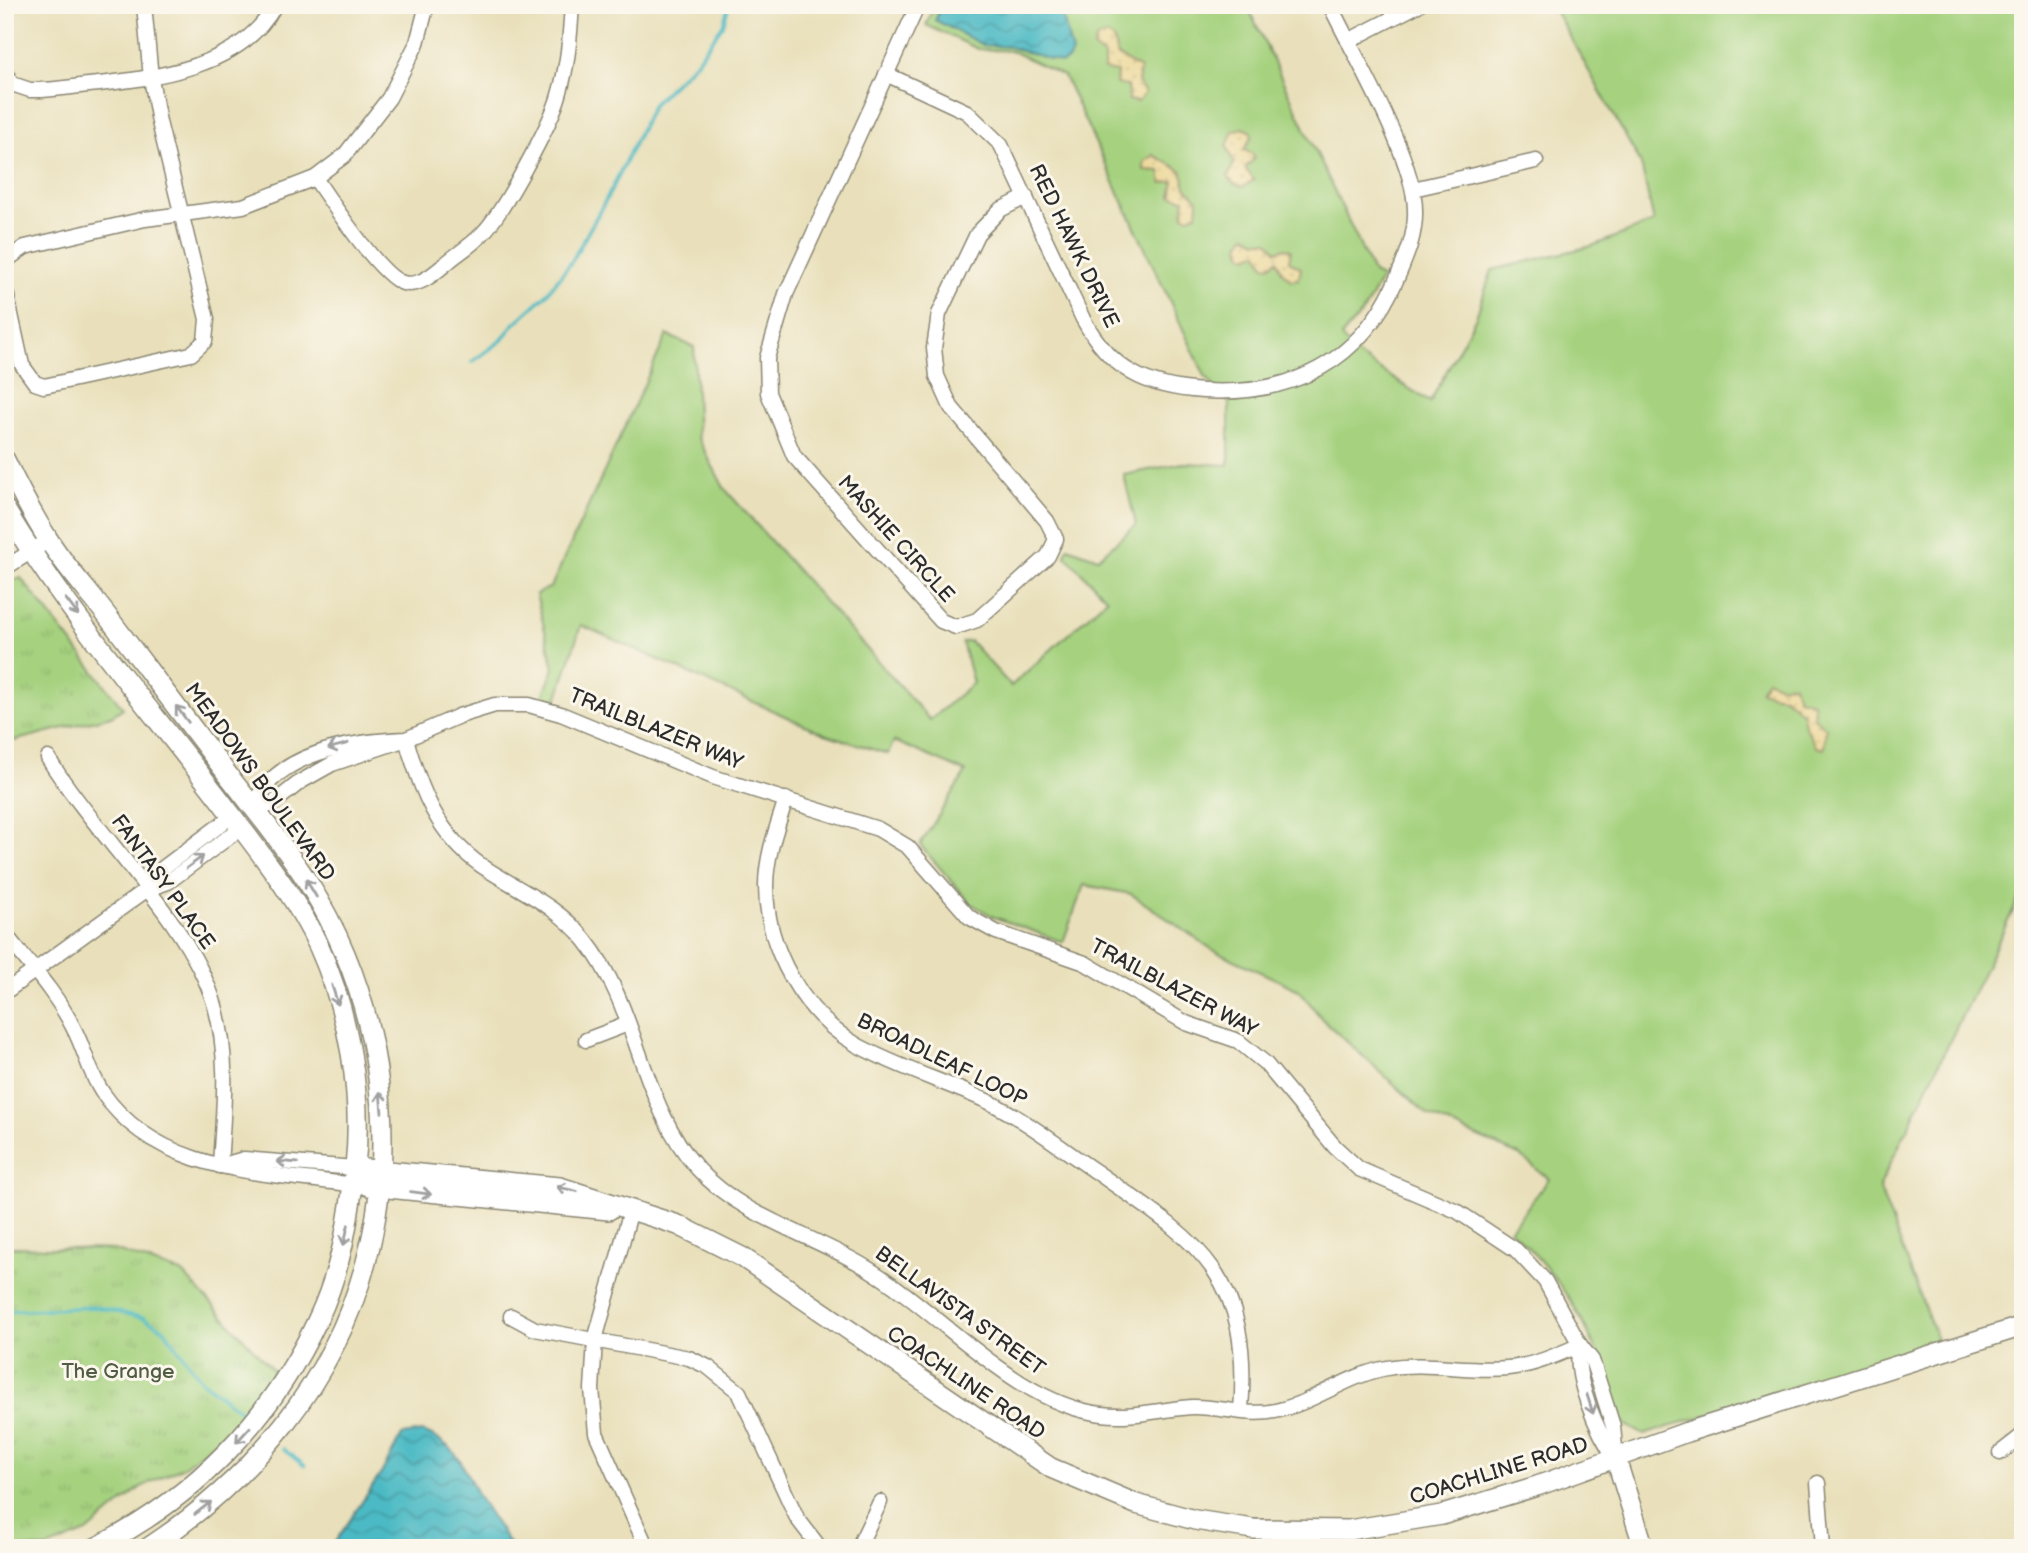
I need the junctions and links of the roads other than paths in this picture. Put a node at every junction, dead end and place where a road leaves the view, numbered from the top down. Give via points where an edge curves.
1 (144, 5) edge
2 (275, 5) edge
3 (427, 5) edge
4 (572, 5) edge
5 (918, 5) edge
6 (1331, 5) edge
7 (1418, 5) edge
8 (1348, 41) junction
9 (5, 70) edge
10 (887, 74) junction
11 (151, 78) junction
12 (1536, 161) dead end
13 (314, 178) junction
14 (1413, 189) junction
15 (1026, 197) junction
16 (182, 212) junction
17 (5, 266) edge
18 (5, 286) edge
19 (5, 460) edge
20 (5, 509) edge
21 (49, 540) junction
22 (31, 552) junction
23 (5, 568) edge
24 (167, 728) junction
25 (406, 739) junction
26 (48, 758) dead end
27 (786, 799) junction
28 (253, 807) junction
29 (237, 822) junction
30 (146, 890) junction
31 (5, 934) edge
32 (36, 973) junction
33 (5, 992) edge
34 (628, 1024) junction
35 (586, 1040) dead end
36 (219, 1166) junction
37 (354, 1176) junction
38 (380, 1179) junction
39 (631, 1210) junction
40 (512, 1316) dead end
41 (2023, 1326) edge
42 (595, 1340) junction
43 (1580, 1345) junction
44 (1241, 1410) junction
45 (2023, 1435) edge
46 (2000, 1453) dead end
47 (1616, 1459) junction
48 (1818, 1483) dead end
49 (880, 1502) dead end
50 (130, 1530) junction
51 (95, 1548) edge
52 (140, 1548) edge
53 (148, 1548) edge
54 (647, 1548) edge
55 (820, 1548) edge
56 (858, 1548) edge
57 (1644, 1548) edge
58 (1823, 1548) edge

1 - 11 street
2 - 11 street via 244,41 208,60
3 - 13 street via 417,43 389,98 344,156
4 - 13 street via 567,64 546,127 498,214 482,234 426,279 405,284 390,276
5 - 10 street, MASHIE CIRCLE
6 - 8 street, RED HAWK DRIVE
7 - 8 street
8 - 14 street, RED HAWK DRIVE via 1401,151
9 - 11 street via 12,84 39,90
10 - 15 street, RED HAWK DRIVE via 979,121 1001,145
10 - 15 street, MASHIE CIRCLE via 786,294 767,358 768,393 794,456 941,621 956,628 977,620 1048,556 1056,539 1047,521 951,407 937,376 934,348 939,314 977,234 1000,210
11 - 16 street
12 - 14 street
13 - 16 street via 243,206
14 - 15 street, RED HAWK DRIVE via 1410,248 1385,303 1362,334 1309,374 1268,389 1229,392 1152,383 1108,356 1083,319
16 - 17 street via 25,247
16 - 18 street via 207,319 205,341 191,354 56,386 35,383 22,365
19 - 21 main road, MEADOWS BOULEVARD
20 - 22 main road, MEADOWS BOULEVARD
21 - 22 street
28 -> 21 main road, MEADOWS BOULEVARD
22 - 23 street
22 -> 24 main road, MEADOWS BOULEVARD
24 - 28 main road via 186,742 236,806
24 - 29 main road, MEADOWS BOULEVARD
25 - 27 street, TRAILBLAZER WAY via 481,708 544,707 663,758
25 - 28 street, TRAILBLAZER WAY via 332,764 271,805
25 - 34 street, BELLAVISTA STREET via 422,792 450,837 479,864 542,901 584,940 610,980
26 - 30 street, FANTASY PLACE
27 - 43 street, TRAILBLAZER WAY via 894,838 912,852 957,907 980,924 1085,963 1186,1023 1238,1041 1265,1063 1359,1169 1457,1211 1516,1250 1545,1281
27 - 44 street, BROADLEAF LOOP via 767,864 768,915 782,958 808,1003 856,1044 1009,1112 1184,1234 1216,1271 1236,1315 1242,1343
38 -> 28 main road, MEADOWS BOULEVARD via 383,1130 378,1072 353,974 310,885
29 - 30 street via 159,871
29 -> 37 main road, MEADOWS BOULEVARD via 305,920 338,1002 356,1098
30 - 32 street
30 - 36 street, FANTASY PLACE via 193,957 215,1007 225,1067
31 - 32 street
32 - 33 street
32 - 36 street via 64,1010 92,1074 117,1109 165,1146
34 - 35 street
34 - 44 street, BELLAVISTA STREET via 669,1128 685,1154 716,1187 882,1276 1018,1381 1056,1402 1103,1414 1195,1407
36 - 37 street via 244,1159
37 - 38 main road, COACHLINE ROAD
37 -> 50 main road, MEADOWS BOULEVARD via 335,1276 311,1334 279,1389 219,1460
38 - 39 main road, COACHLINE ROAD via 560,1187
53 -> 38 main road, MEADOWS BOULEVARD via 237,1479 300,1404 352,1307 370,1245
39 - 42 street
39 - 47 main road, COACHLINE ROAD via 701,1235 741,1257 1051,1468 1166,1513 1282,1531 1382,1527 1484,1503
40 - 42 street via 535,1329
41 - 47 main road, COACHLINE ROAD via 1687,1432
42 - 54 street via 596,1433
42 - 55 street via 689,1358 739,1392 797,1518
43 - 44 street, BELLAVISTA STREET via 1539,1362 1504,1369 1383,1369 1283,1409 1264,1413
43 - 47 street, TRAILBLAZER WAY via 1577,1365 1599,1432
45 - 46 street
47 - 57 main road
48 - 58 street
49 - 56 street
50 - 51 main road, MEADOWS BOULEVARD
50 - 52 main road

